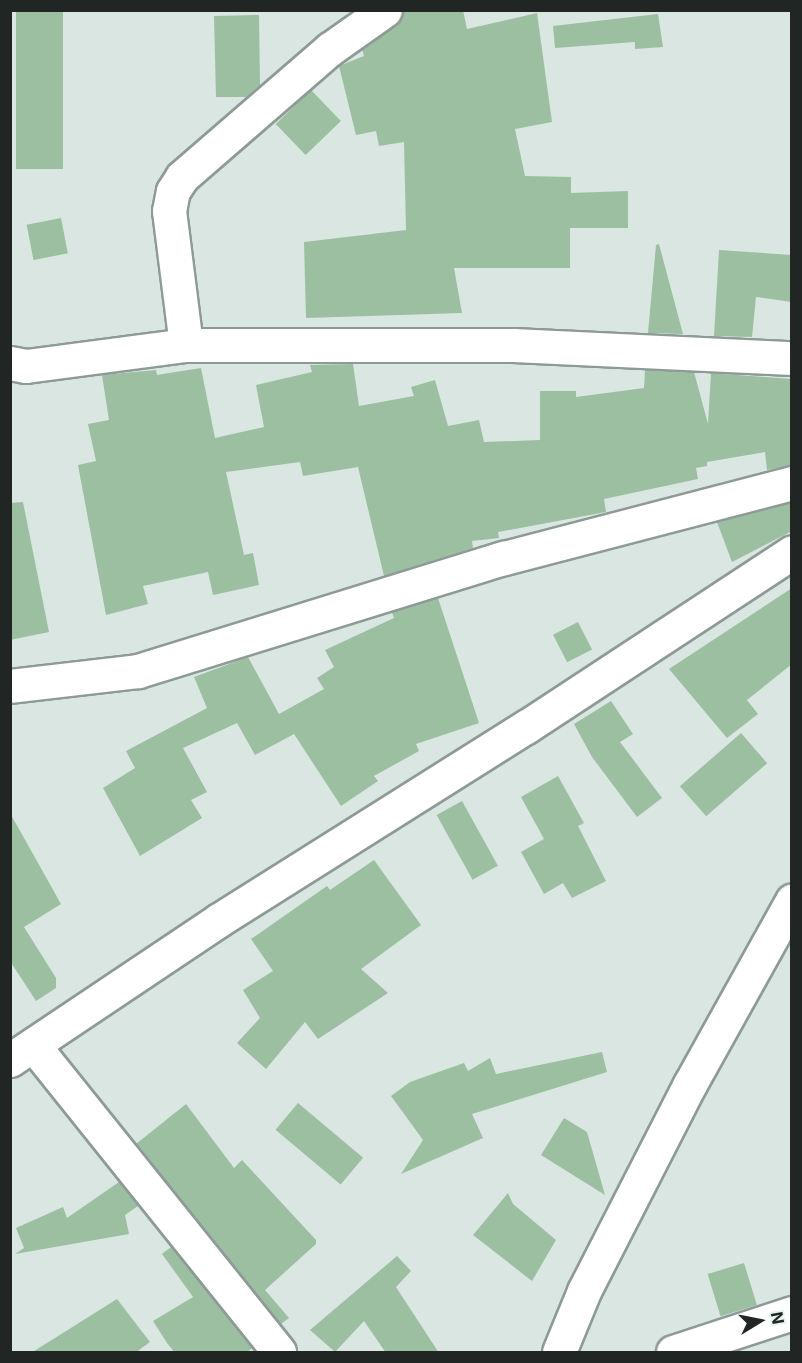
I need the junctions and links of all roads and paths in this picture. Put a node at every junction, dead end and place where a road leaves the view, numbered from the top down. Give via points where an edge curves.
1 (385, 10) edge
2 (186, 345) junction
3 (792, 358) edge
4 (10, 363) edge
5 (792, 483) edge
6 (792, 552) edge
7 (10, 686) edge
8 (792, 902) edge
9 (22, 1053) edge
10 (792, 1314) edge
11 (279, 1353) edge
12 (559, 1353) edge
13 (673, 1353) edge

1 - 2 street via 330,49 182,177 173,191 170,211
2 - 3 street via 513,345
2 - 4 street via 26,366
5 - 7 street via 504,558 138,671 67,683
6 - 9 street via 526,728 219,920
8 - 12 street via 690,1084 584,1291 561,1339
9 - 11 street
10 - 13 street

